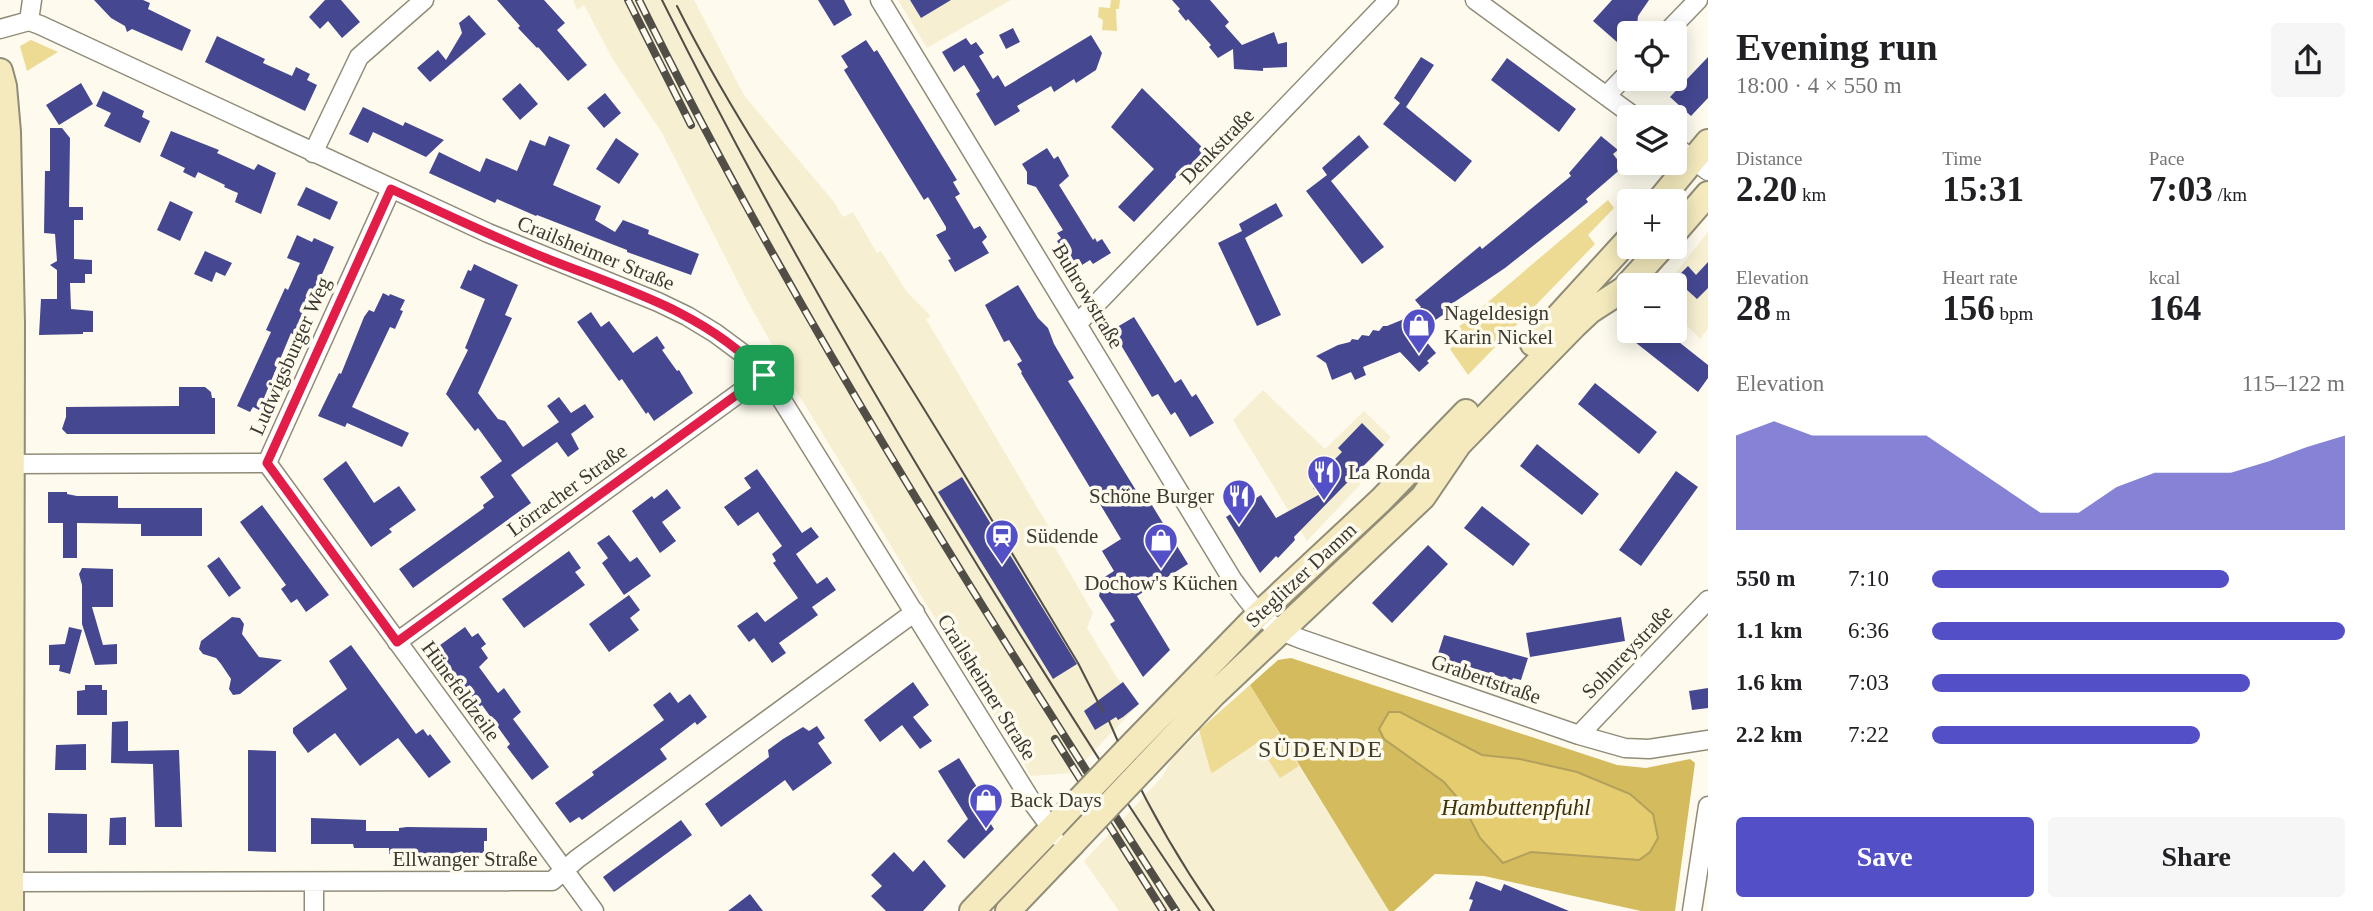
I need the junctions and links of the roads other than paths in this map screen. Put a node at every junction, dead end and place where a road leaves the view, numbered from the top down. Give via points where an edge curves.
1 (33, 0) edge
2 (424, 0) edge
3 (880, 0) edge
4 (1389, 0) edge
5 (1475, 0) edge
6 (1698, 0) edge
7 (1678, 21) edge
8 (29, 22) junction
9 (0, 29) edge
10 (0, 71) edge
11 (1617, 85) edge
12 (1606, 96) junction
13 (1618, 105) edge
14 (313, 153) junction
15 (1696, 155) edge
16 (391, 189) junction
17 (1669, 189) edge
18 (1708, 194) edge
19 (1687, 218) edge
20 (1617, 253) edge
21 (1651, 259) edge
22 (6, 322) edge
23 (1078, 323) junction
24 (764, 375) junction
25 (267, 463) junction
26 (12, 464) junction
27 (1708, 600) edge
28 (915, 612) junction
29 (1258, 615) junction
30 (1280, 632) junction
31 (6, 637) edge
32 (397, 642) junction
33 (1579, 735) junction
34 (1708, 740) edge
35 (1135, 759) junction
36 (1708, 806) edge
37 (1057, 824) junction
38 (1070, 847) junction
39 (564, 871) junction
40 (11, 882) junction
41 (314, 882) junction
42 (11, 911) edge
43 (314, 911) edge
44 (594, 911) edge
45 (972, 911) edge
46 (1008, 911) edge
47 (1692, 911) edge

1 - 8 street
2 - 14 street via 359,57
3 - 23 street, Buhrowstraße
4 - 23 street, Denkstraße
5 - 12 street
6 - 7 street
8 - 9 street
8 - 14 street, Crailsheimer Straße
10 - 22 main road via 8,148
11 - 12 street
12 - 13 street
14 - 16 street, Crailsheimer Straße
15 - 17 main road
16 - 24 street, Crailsheimer Straße via 687,316
16 - 25 street, Ludwigsburger Weg
18 - 19 main road
20 - 29 main road, Steglitzer Damm via 1399,481
21 - 30 main road, Steglitzer Damm via 1624,289 1574,326 1459,444 1423,497
22 - 26 main road
23 - 29 street, Buhrowstraße
24 - 28 street, Crailsheimer Straße
24 - 32 street, Lörracher Straße
25 - 26 street, Ludwigsburger Weg
25 - 32 street, Hünefeldzeile
26 - 31 main road
27 - 33 street, Sohnreystraße
28 - 37 street, Crailsheimer Straße via 1032,802
28 - 39 street, Ellwanger Straße
29 - 30 street, Grabertstraße
29 - 35 main road, Steglitzer Damm
30 - 33 street, Grabertstraße
30 - 35 main road, Steglitzer Damm via 1203,705
31 - 40 main road
32 - 39 street, Hünefeldzeile
33 - 34 street, Grabertstraße via 1625,748 1649,749
35 - 37 main road, Steglitzer Damm, bridge
35 - 38 main road, Steglitzer Damm, bridge
36 - 47 street
37 - 38 street, Crailsheimer Straße
37 - 45 main road, Steglitzer Damm
38 - 46 main road, Steglitzer Damm
39 - 41 street, Ellwanger Straße via 552,881
39 - 44 street, Hünefeldzeile
40 - 41 street, Ellwanger Straße
40 - 42 main road
41 - 43 street

